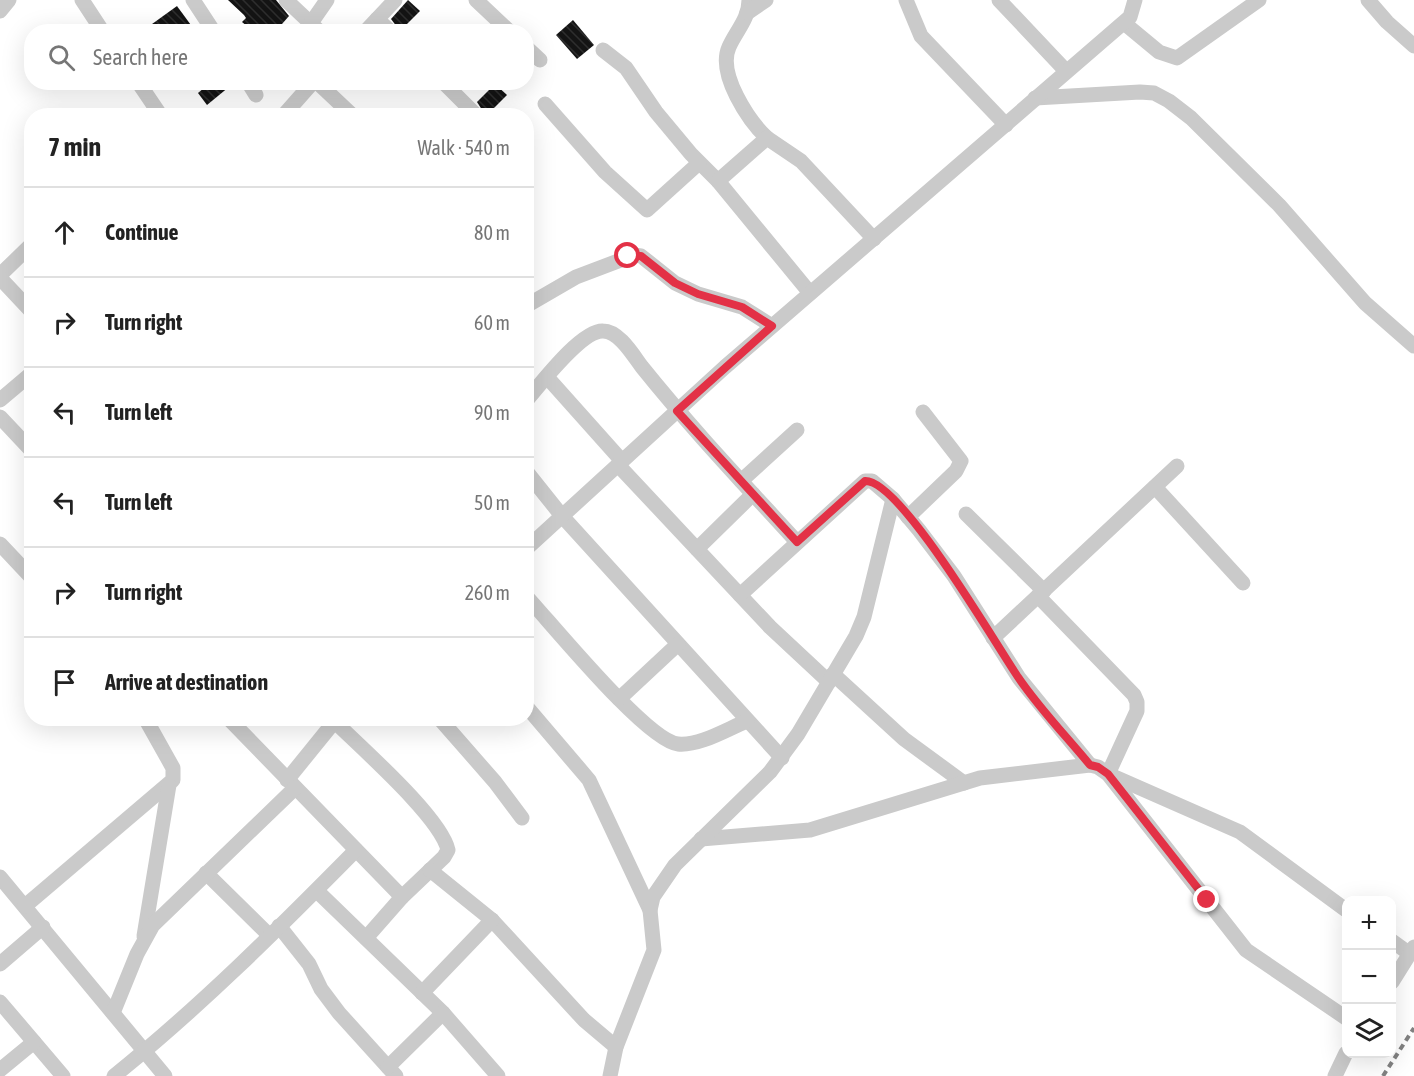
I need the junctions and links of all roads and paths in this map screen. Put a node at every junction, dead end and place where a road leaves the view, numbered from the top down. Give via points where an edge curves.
1 (9, 0) edge
2 (82, 0) edge
3 (193, 0) edge
4 (286, 0) edge
5 (327, 0) edge
6 (395, 0) edge
7 (476, 0) edge
8 (766, 0) edge
9 (906, 0) edge
10 (999, 0) edge
11 (1135, 0) edge
12 (1259, 0) edge
13 (1368, 0) edge
14 (748, 6) edge
15 (0, 11) edge
16 (377, 19) junction
17 (1124, 23) junction
18 (98, 24) edge
19 (209, 24) edge
20 (312, 24) edge
21 (316, 24) edge
22 (372, 24) edge
23 (382, 24) edge
24 (502, 24) edge
25 (1414, 46) edge
26 (603, 50) dead end
27 (534, 54) edge
28 (540, 60) dead end
29 (1066, 71) junction
30 (143, 90) edge
31 (307, 90) edge
32 (324, 90) edge
33 (451, 90) edge
34 (1035, 99) junction
35 (546, 104) dead end
36 (156, 108) edge
37 (291, 108) edge
38 (344, 108) edge
39 (469, 108) edge
40 (1006, 125) junction
41 (768, 138) junction
42 (699, 164) junction
43 (718, 181) junction
44 (874, 239) junction
45 (24, 252) edge
46 (0, 276) edge
47 (810, 293) junction
48 (534, 301) edge
49 (24, 303) edge
50 (772, 326) junction
51 (1414, 346) edge
52 (547, 377) junction
53 (24, 380) edge
54 (534, 392) edge
55 (0, 400) edge
56 (677, 411) junction
57 (923, 412) dead end
58 (0, 417) edge
59 (797, 430) dead end
60 (24, 442) edge
61 (620, 463) junction
62 (1177, 466) dead end
63 (534, 481) edge
64 (741, 481) junction
65 (1155, 487) junction
66 (753, 494) junction
67 (893, 499) junction
68 (966, 514) dead end
69 (562, 516) junction
70 (908, 517) junction
71 (534, 542) edge
72 (797, 542) junction
73 (0, 544) edge
74 (697, 549) junction
75 (24, 570) edge
76 (1243, 583) dead end
77 (1041, 593) junction
78 (740, 595) junction
79 (534, 605) edge
80 (993, 638) junction
81 (678, 644) junction
82 (831, 678) junction
83 (619, 699) junction
84 (534, 716) edge
85 (747, 720) junction
86 (149, 726) edge
87 (236, 726) edge
88 (329, 726) edge
89 (339, 726) edge
90 (446, 726) edge
91 (782, 758) junction
92 (1090, 765) junction
93 (1108, 774) junction
94 (964, 783) junction
95 (291, 784) junction
96 (169, 785) junction
97 (522, 818) dead end
98 (701, 839) junction
99 (356, 850) junction
100 (430, 870) junction
101 (206, 873) junction
102 (0, 877) edge
103 (317, 891) junction
104 (402, 897) junction
105 (1342, 905) edge
106 (25, 906) junction
107 (650, 910) junction
108 (492, 920) junction
109 (43, 927) junction
110 (274, 931) junction
111 (366, 938) junction
112 (144, 940) junction
113 (1396, 943) edge
114 (1412, 951) edge
115 (0, 964) edge
116 (1396, 976) edge
117 (422, 993) junction
118 (0, 1002) edge
119 (113, 1013) junction
120 (443, 1013) junction
121 (1342, 1014) edge
122 (34, 1042) junction
123 (616, 1047) junction
124 (145, 1052) junction
125 (1344, 1058) edge
126 (0, 1070) edge
127 (392, 1071) edge
128 (63, 1076) edge
129 (114, 1076) edge
130 (165, 1076) edge
131 (498, 1076) edge
132 (610, 1076) edge
133 (1335, 1076) edge

1 - 15 street
2 - 18 street
3 - 19 street
4 - 20 street
5 - 21 street
6 - 16 street
7 - 24 street
8 - 14 street
9 - 40 street via 921,36
10 - 29 street
11 - 17 street
12 - 17 street via 1177,58 1159,52
13 - 25 street
14 - 41 street via 728,49 726,63 744,111
16 - 22 street
16 - 23 street
17 - 29 street
26 - 42 street via 626,68
27 - 28 street
29 - 34 street
30 - 36 street
31 - 37 street
32 - 38 street
33 - 39 street
34 - 40 street
34 - 51 street via 1140,92 1169,100 1280,205 1365,303
35 - 42 street via 605,172 647,210
40 - 44 street
41 - 43 street
41 - 44 street via 801,161
42 - 43 street
43 - 47 street
44 - 47 street
45 - 46 street
46 - 49 street
47 - 50 street
48 - 50 street via 576,277 634,255 641,256 675,283 742,307
50 - 56 street
52 - 54 street
52 - 56 street via 587,337 607,331 629,350
52 - 61 street
53 - 55 street
56 - 61 street
56 - 64 street
57 - 70 street via 961,461 956,471
58 - 60 street
59 - 64 street
61 - 69 street
61 - 74 street
62 - 65 street
63 - 69 street
64 - 66 street
65 - 76 street
65 - 77 street
66 - 72 street
66 - 74 street
67 - 70 street
67 - 72 street via 879,485 865,481
67 - 82 street via 864,617
68 - 77 street
69 - 71 street
69 - 81 street
70 - 80 street via 954,576
72 - 78 street
73 - 75 street
74 - 78 street
77 - 80 street
77 - 93 street via 1134,694 1137,702 1137,711
78 - 82 street
79 - 83 street
80 - 92 street via 1019,678
81 - 83 street
81 - 85 street
82 - 91 street
82 - 94 street
83 - 85 street via 663,740 677,744 691,744
84 - 107 street via 588,780
85 - 91 street
86 - 96 street via 175,774
87 - 95 street
88 - 95 street
89 - 100 street via 441,832 448,849
90 - 97 street
91 - 98 street
92 - 93 street
92 - 94 street via 992,775
93 - 105 street via 1248,836
93 - 121 street via 1246,950
94 - 98 street via 810,830
95 - 99 street
95 - 101 street
96 - 106 street
96 - 112 street
98 - 107 street via 665,878
99 - 103 street
99 - 104 street
100 - 104 street
100 - 108 street
101 - 110 street
101 - 112 street via 153,925
102 - 106 street
103 - 110 street
103 - 111 street
104 - 111 street
106 - 109 street
107 - 123 street via 654,950
108 - 117 street
108 - 123 street via 584,1020
109 - 115 street
109 - 119 street
110 - 124 street
110 - 127 street via 309,964 339,1013
111 - 117 street
112 - 119 street
113 - 114 street
114 - 116 street
117 - 120 street
118 - 122 street
119 - 124 street
120 - 127 street
120 - 131 street
122 - 126 street
122 - 128 street
123 - 132 street
124 - 129 street
124 - 130 street
125 - 133 street

